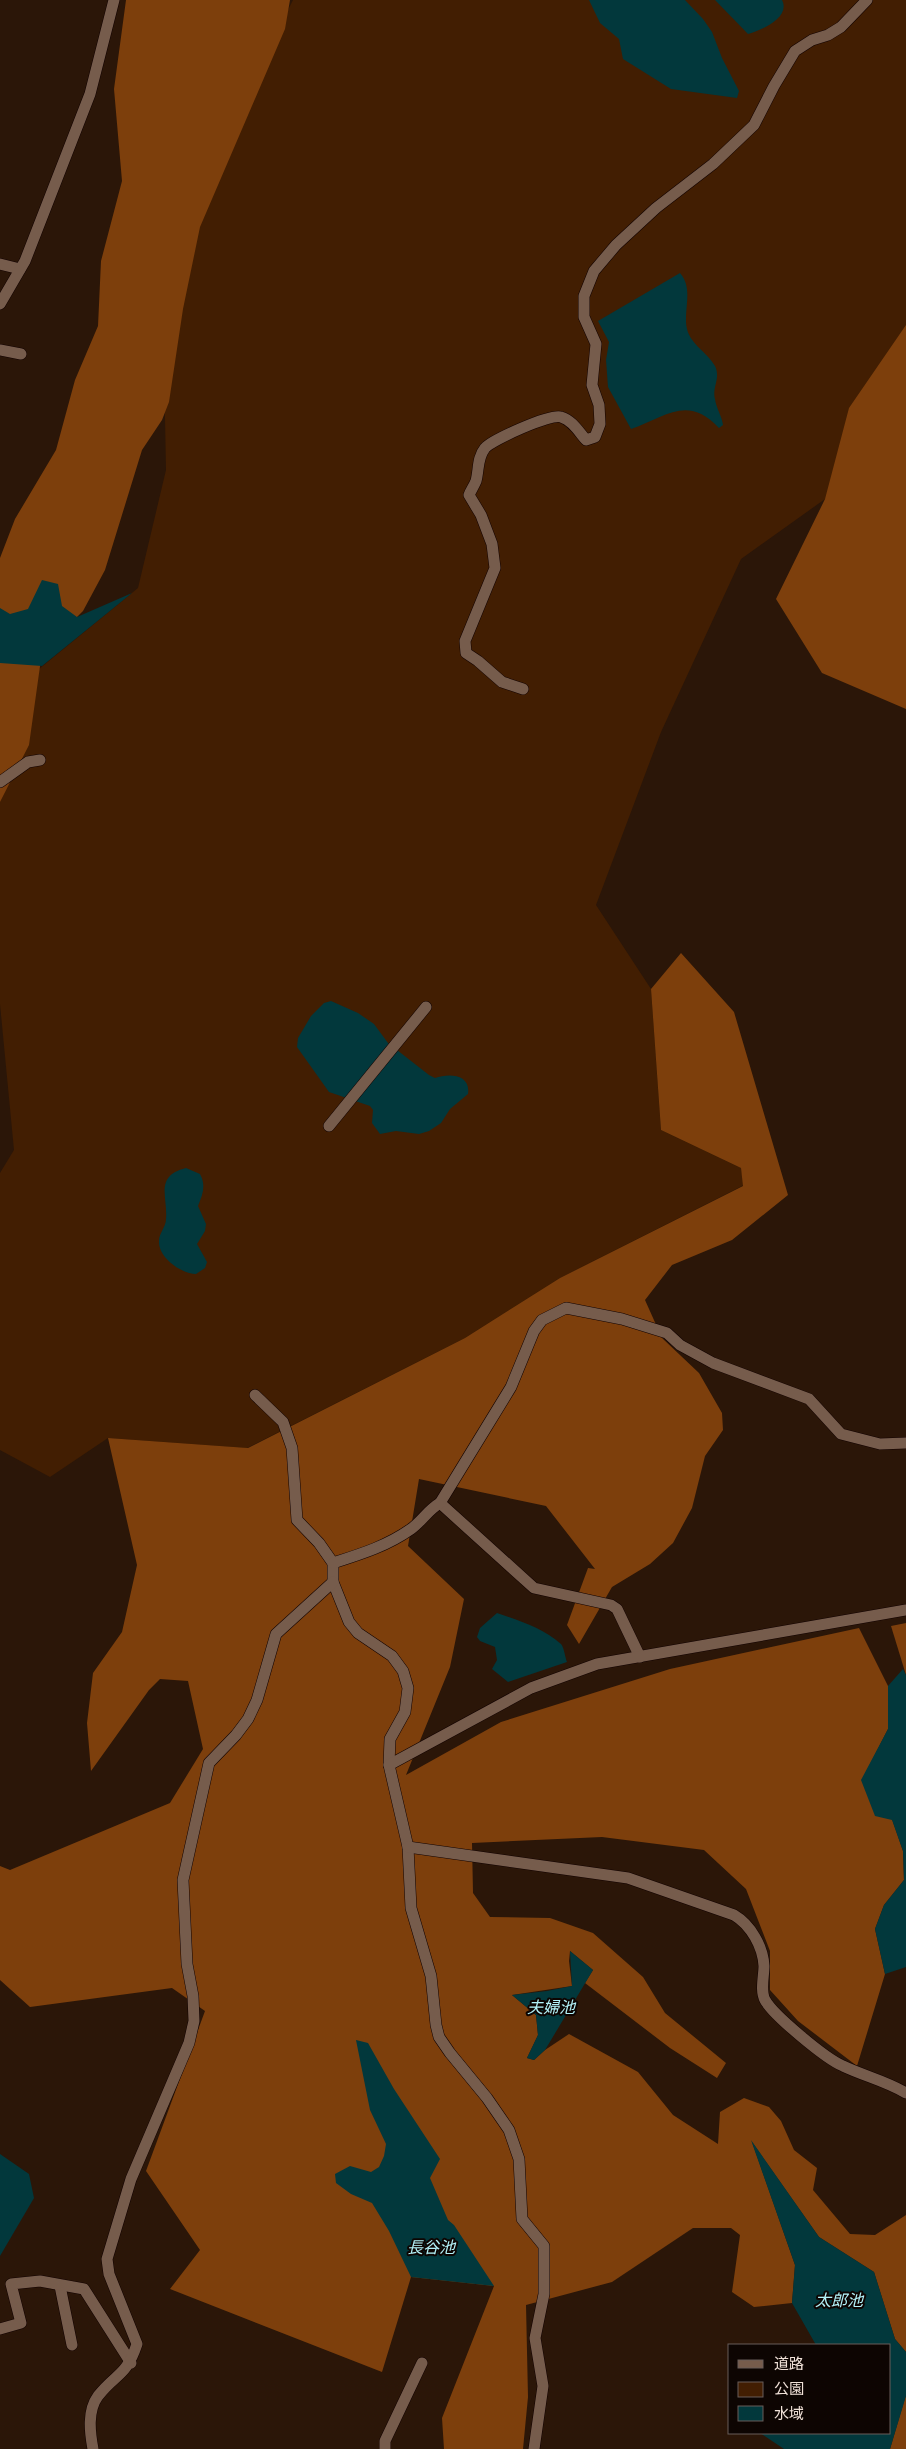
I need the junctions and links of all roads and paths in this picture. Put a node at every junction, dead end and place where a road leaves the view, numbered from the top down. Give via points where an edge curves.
1 (114, 0) edge
2 (867, 0) edge
3 (0, 264) edge
4 (20, 269) junction
5 (0, 304) edge
6 (0, 350) edge
7 (21, 354) dead end
8 (523, 689) dead end
9 (40, 760) dead end
10 (0, 782) edge
11 (426, 1007) dead end
12 (328, 1126) dead end
13 (255, 1396) dead end
14 (906, 1443) edge
15 (440, 1503) junction
16 (333, 1564) junction
17 (333, 1582) junction
18 (906, 1610) edge
19 (640, 1657) junction
20 (389, 1765) junction
21 (408, 1847) junction
22 (906, 2092) edge
23 (60, 2286) junction
24 (0, 2328) edge
25 (72, 2346) dead end
26 (131, 2363) junction
27 (422, 2363) dead end
28 (93, 2449) edge
29 (385, 2449) edge
30 (534, 2449) edge

1 - 4 street via 90,94
2 - 8 street via 841,27 795,51 754,125 713,164 656,208 616,245 594,271 584,296 584,317 596,344 592,385 599,405 600,424 595,436 586,440 568,420 559,416 543,418 495,440 484,449 469,495 492,544 494,568 465,641 466,653 502,682
3 - 4 street
4 - 5 street
6 - 7 street
9 - 10 street via 28,762
11 - 12 street
13 - 16 street via 283,1422 292,1448 297,1520
14 - 15 street via 880,1444 841,1434 809,1400 713,1363 680,1345 667,1333 622,1319 566,1308 537,1325 511,1387
15 - 16 street via 413,1528 380,1548
15 - 19 street via 534,1588 617,1609
16 - 17 street
17 - 20 street via 349,1622 358,1633 392,1656 403,1671 408,1698 405,1712 390,1739
17 - 26 street via 276,1634 257,1700 248,1719 209,1763 183,1880 187,1964 193,1996 194,2021 190,2043 131,2179 107,2258 109,2274 137,2344
18 - 19 street
19 - 20 street via 597,1664 531,1688
20 - 21 street
21 - 22 street via 628,1878 734,1915 742,1920 758,1942 764,1964 764,1999 776,2013 842,2066
21 - 30 street via 411,1908 431,1976 439,2037 509,2130 519,2159 522,2219 544,2246 544,2294 535,2338 543,2386
23 - 24 street via 40,2281 11,2284 21,2322
23 - 25 street
23 - 26 street via 84,2289
26 - 28 street via 97,2397 89,2427
27 - 29 street via 384,2441

